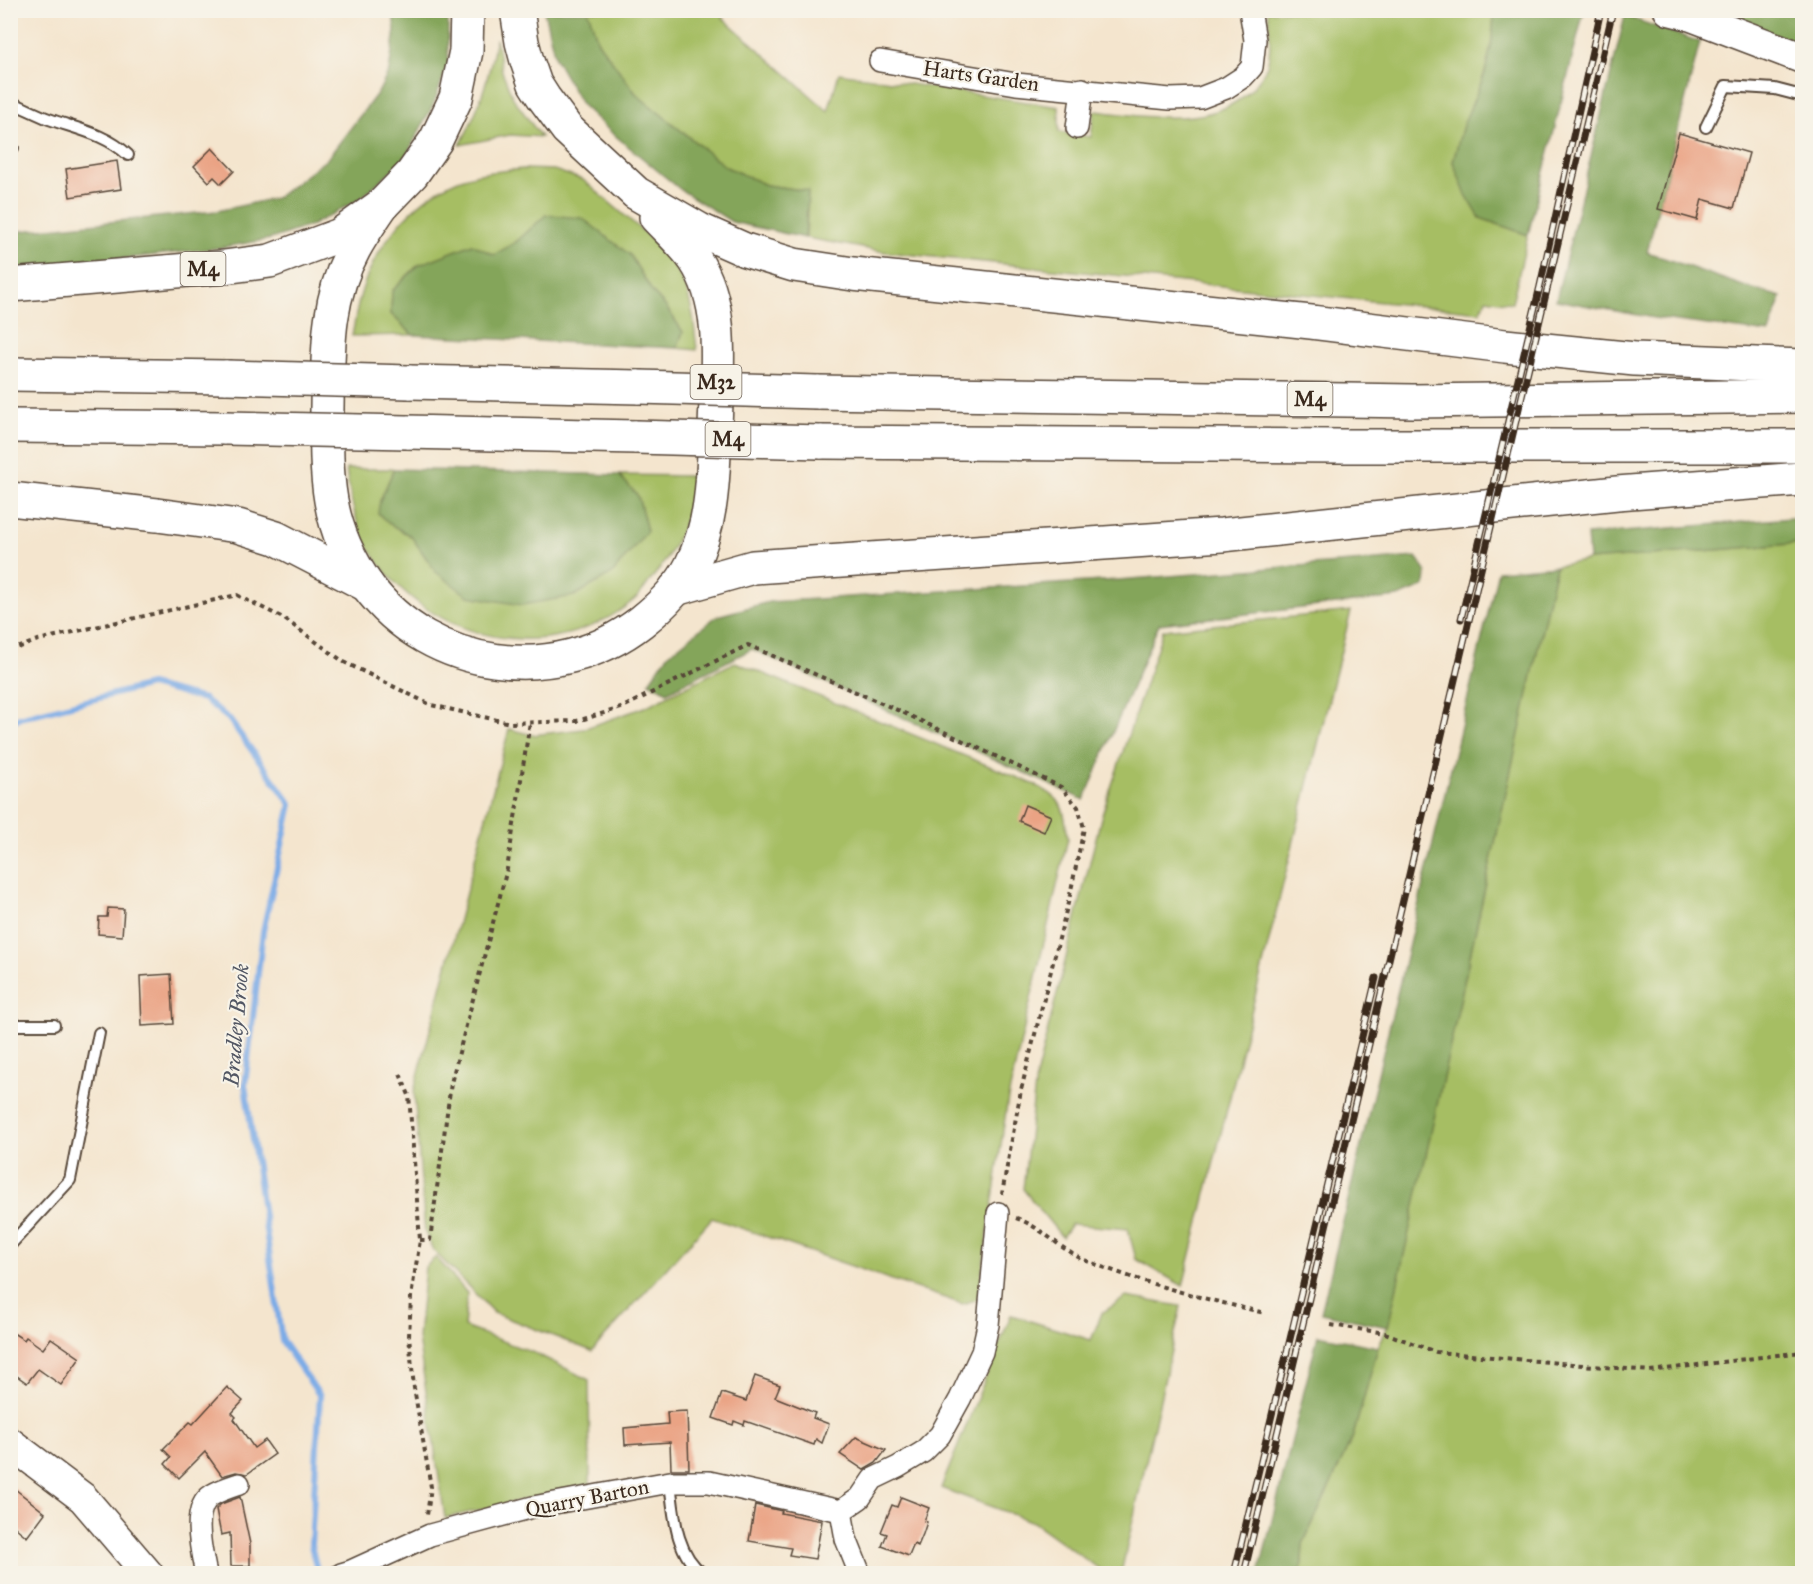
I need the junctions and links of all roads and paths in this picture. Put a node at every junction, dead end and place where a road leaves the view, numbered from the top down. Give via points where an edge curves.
1 (467, 10) edge
2 (517, 10) edge
3 (1250, 10) edge
4 (1669, 10) edge
5 (1803, 58) edge
6 (880, 61) dead end
7 (1082, 89) junction
8 (1803, 96) edge
9 (10, 102) edge
10 (1706, 127) dead end
11 (1077, 128) dead end
12 (128, 155) dead end
13 (636, 193) junction
14 (382, 205) junction
15 (10, 285) edge
16 (1311, 322) junction
17 (1803, 355) edge
18 (1803, 366) edge
19 (10, 374) edge
20 (1803, 396) edge
21 (10, 426) edge
22 (1803, 446) edge
23 (1803, 479) edge
24 (10, 499) edge
25 (367, 585) junction
26 (675, 590) junction
27 (237, 595) dead end
28 (748, 645) dead end
29 (10, 651) edge
30 (530, 722) dead end
31 (10, 1025) edge
32 (54, 1025) dead end
33 (99, 1033) dead end
34 (400, 1074) dead end
35 (998, 1213) junction
36 (420, 1240) junction
37 (10, 1245) edge
38 (1265, 1312) dead end
39 (1331, 1325) dead end
40 (1803, 1352) edge
41 (14, 1451) edge
42 (670, 1482) junction
43 (239, 1484) dead end
44 (841, 1511) junction
45 (419, 1540) junction
46 (346, 1572) edge
47 (148, 1574) edge
48 (206, 1574) edge
49 (703, 1574) edge
50 (860, 1574) edge

1 - 14 highway, M32 via 466,51 456,98 430,148
2 - 13 highway, M32 via 527,61 544,98 567,129
3 - 7 street, Harts Garden via 1255,40 1252,67 1226,87 1185,100
4 - 5 main road
6 - 7 street, Harts Garden via 1016,84
7 - 11 street
8 - 10 lane via 1775,89 1726,86
9 - 12 lane via 116,143
13 - 16 highway via 700,230 794,266
13 - 26 highway, M32 via 700,268 710,295 716,333 709,516 692,565
14 - 15 highway, M4 via 340,235 270,261
14 - 25 highway, M32 via 353,250 336,294 328,334 326,474 343,543
16 - 17 highway via 1636,348
16 - 18 highway via 1635,358
19 - 20 highway, M4, bridge via 1413,401
21 - 22 highway, M4, bridge via 820,442
23 - 26 highway via 1617,493 1222,535 753,567
24 - 25 highway via 238,526 276,538
25 - 26 highway, M32 via 399,618 436,642 488,660 532,664 590,651 631,629
27 - 29 path via 38,640
28 - 35 path via 1061,787 1078,807 1084,828 1022,1090
30 - 36 path via 507,869 451,1083 430,1240
31 - 32 lane
33 - 37 lane via 70,1180
34 - 36 path via 409,1095
35 - 38 path via 1030,1223 1084,1260 1193,1296
35 - 44 street via 988,1325 982,1352 960,1399 940,1435 923,1452 873,1479 861,1498
36 - 45 path via 409,1336 431,1487
39 - 40 path via 1384,1333 1436,1352 1650,1371
41 - 47 main road via 83,1498
42 - 44 street, Quarry Barton via 709,1482
42 - 45 street, Quarry Barton via 533,1507
42 - 49 lane via 683,1551
43 - 48 street via 209,1496 200,1513 199,1539
44 - 50 street via 846,1539
45 - 46 street, Quarry Barton

